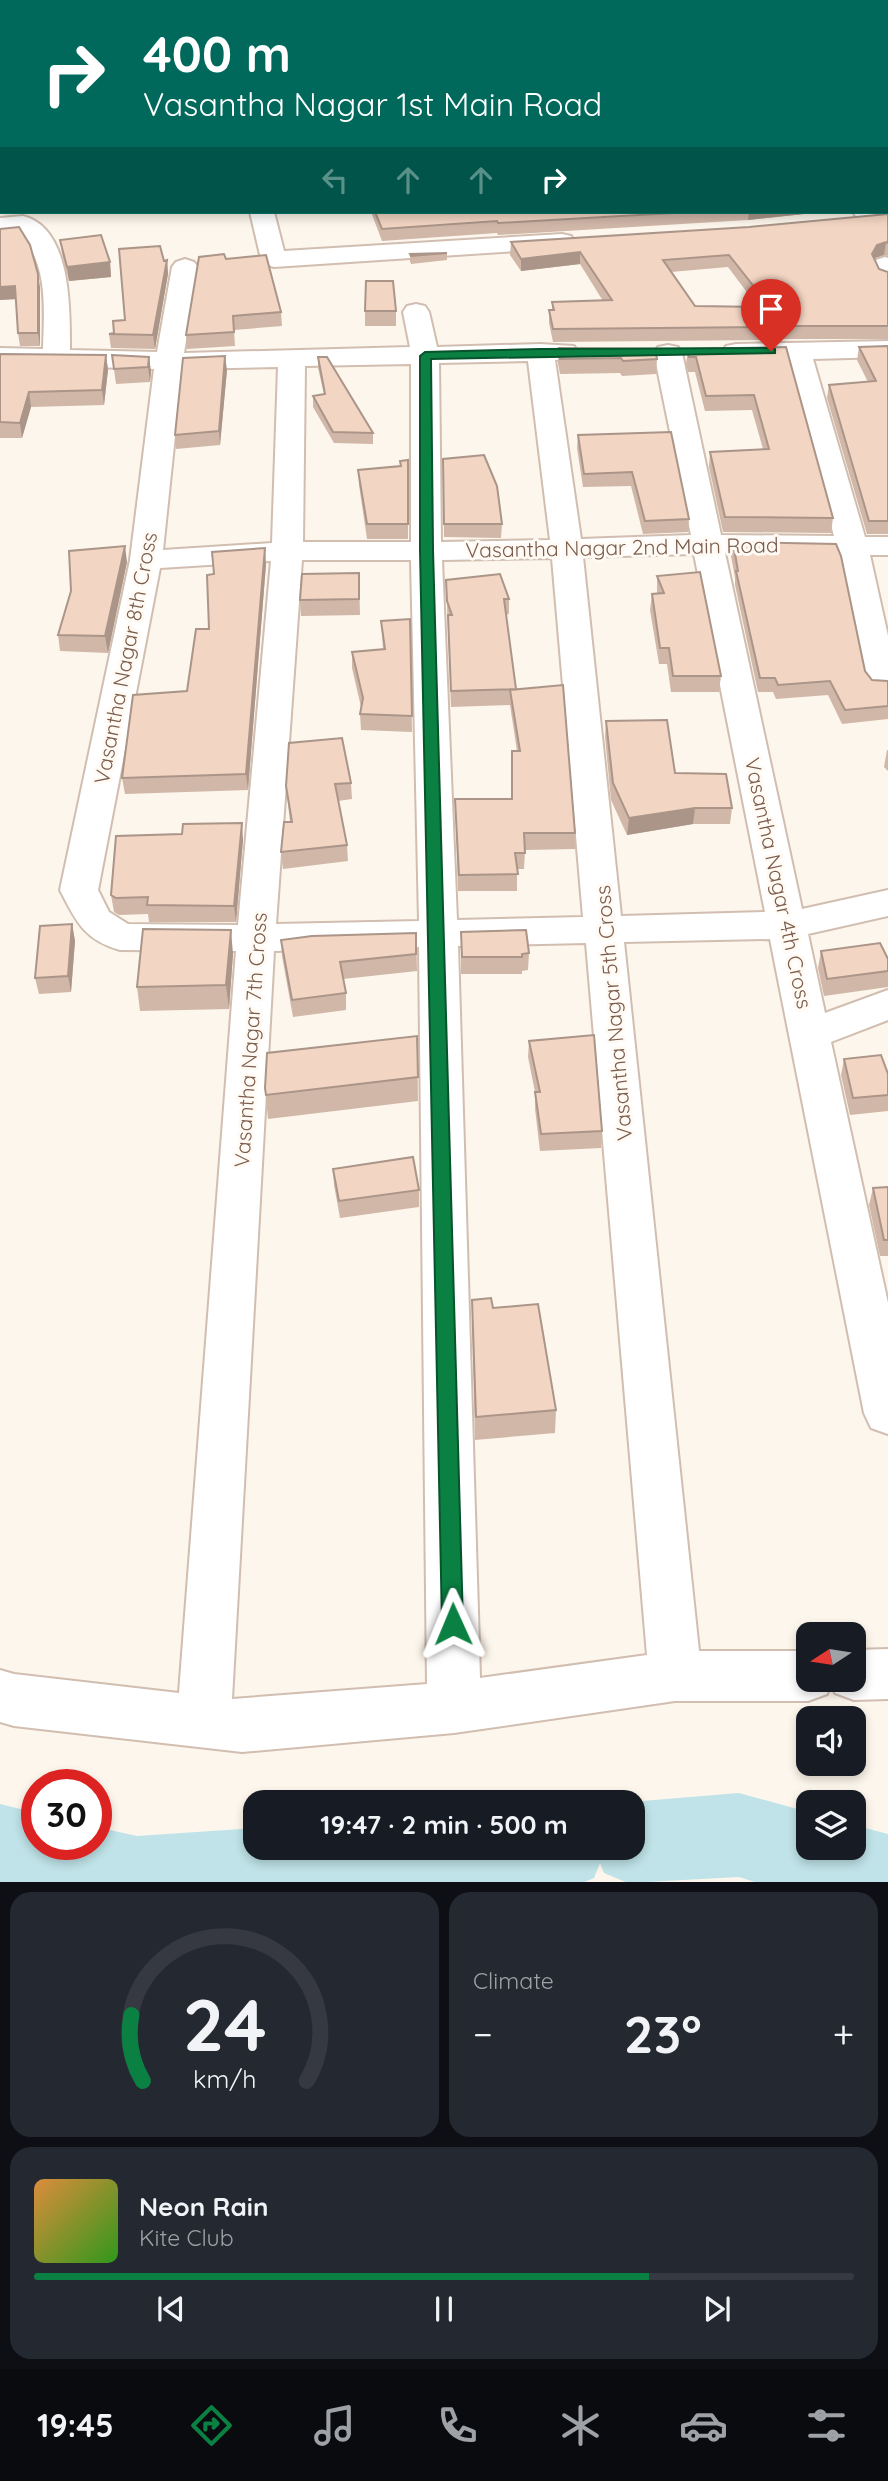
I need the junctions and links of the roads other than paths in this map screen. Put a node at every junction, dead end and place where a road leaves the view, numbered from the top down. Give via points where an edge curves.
1 (263, 214) edge
2 (0, 225) edge
3 (581, 240) edge
4 (185, 267) dead end
5 (416, 312) dead end
6 (888, 349) edge
7 (797, 351) junction
8 (540, 352) junction
9 (591, 352) edge
10 (0, 356) edge
11 (56, 356) junction
12 (425, 356) junction
13 (292, 358) junction
14 (169, 361) junction
15 (709, 544) junction
16 (852, 544) junction
17 (888, 546) edge
18 (567, 549) junction
19 (426, 550) junction
20 (287, 551) junction
21 (146, 560) junction
22 (882, 684) edge
23 (888, 902) edge
24 (788, 925) junction
25 (606, 930) junction
26 (438, 934) junction
27 (256, 938) junction
28 (888, 1004) edge
29 (810, 1034) junction
30 (888, 1413) edge
31 (888, 1674) edge
32 (866, 1675) edge
33 (675, 1676) junction
34 (796, 1676) edge
35 (0, 1696) edge
36 (454, 1707) junction
37 (204, 1722) junction

1 - 3 street via 274,259
2 - 11 street via 23,223 36,233 56,277
4 - 14 street, Vasantha Nagar 8th Cross
5 - 12 street
6 - 7 street
7 - 15 street, Vasantha Nagar 4th Cross via 677,353
7 - 16 street
8 - 9 street
8 - 12 street
8 - 18 street, Vasantha Nagar 5th Cross
10 - 11 street
11 - 14 street
12 - 13 street
12 - 19 street
13 - 14 street
13 - 20 street, Vasantha Nagar 7th Cross
14 - 21 street, Vasantha Nagar 8th Cross
15 - 16 street, Vasantha Nagar 2nd Main Road
15 - 18 street, Vasantha Nagar 2nd Main Road
15 - 24 street, Vasantha Nagar 4th Cross
16 - 17 street, Vasantha Nagar 2nd Main Road
16 - 22 street
18 - 19 street, Vasantha Nagar 2nd Main Road
18 - 25 street, Vasantha Nagar 5th Cross
19 - 20 street, Vasantha Nagar 2nd Main Road
19 - 26 street
20 - 21 street, Vasantha Nagar 2nd Main Road
20 - 27 street, Vasantha Nagar 7th Cross
21 - 27 street, Vasantha Nagar 8th Cross via 79,890 94,920 120,937
23 - 24 street
24 - 25 street
24 - 29 street, Vasantha Nagar 4th Cross
25 - 26 street
25 - 33 street, Vasantha Nagar 5th Cross
26 - 27 street
26 - 36 street
27 - 37 street, Vasantha Nagar 7th Cross
28 - 29 street
29 - 30 street, Vasantha Nagar 4th Cross
31 - 32 street
33 - 34 street
33 - 36 street
35 - 37 street
36 - 37 street via 242,1726

